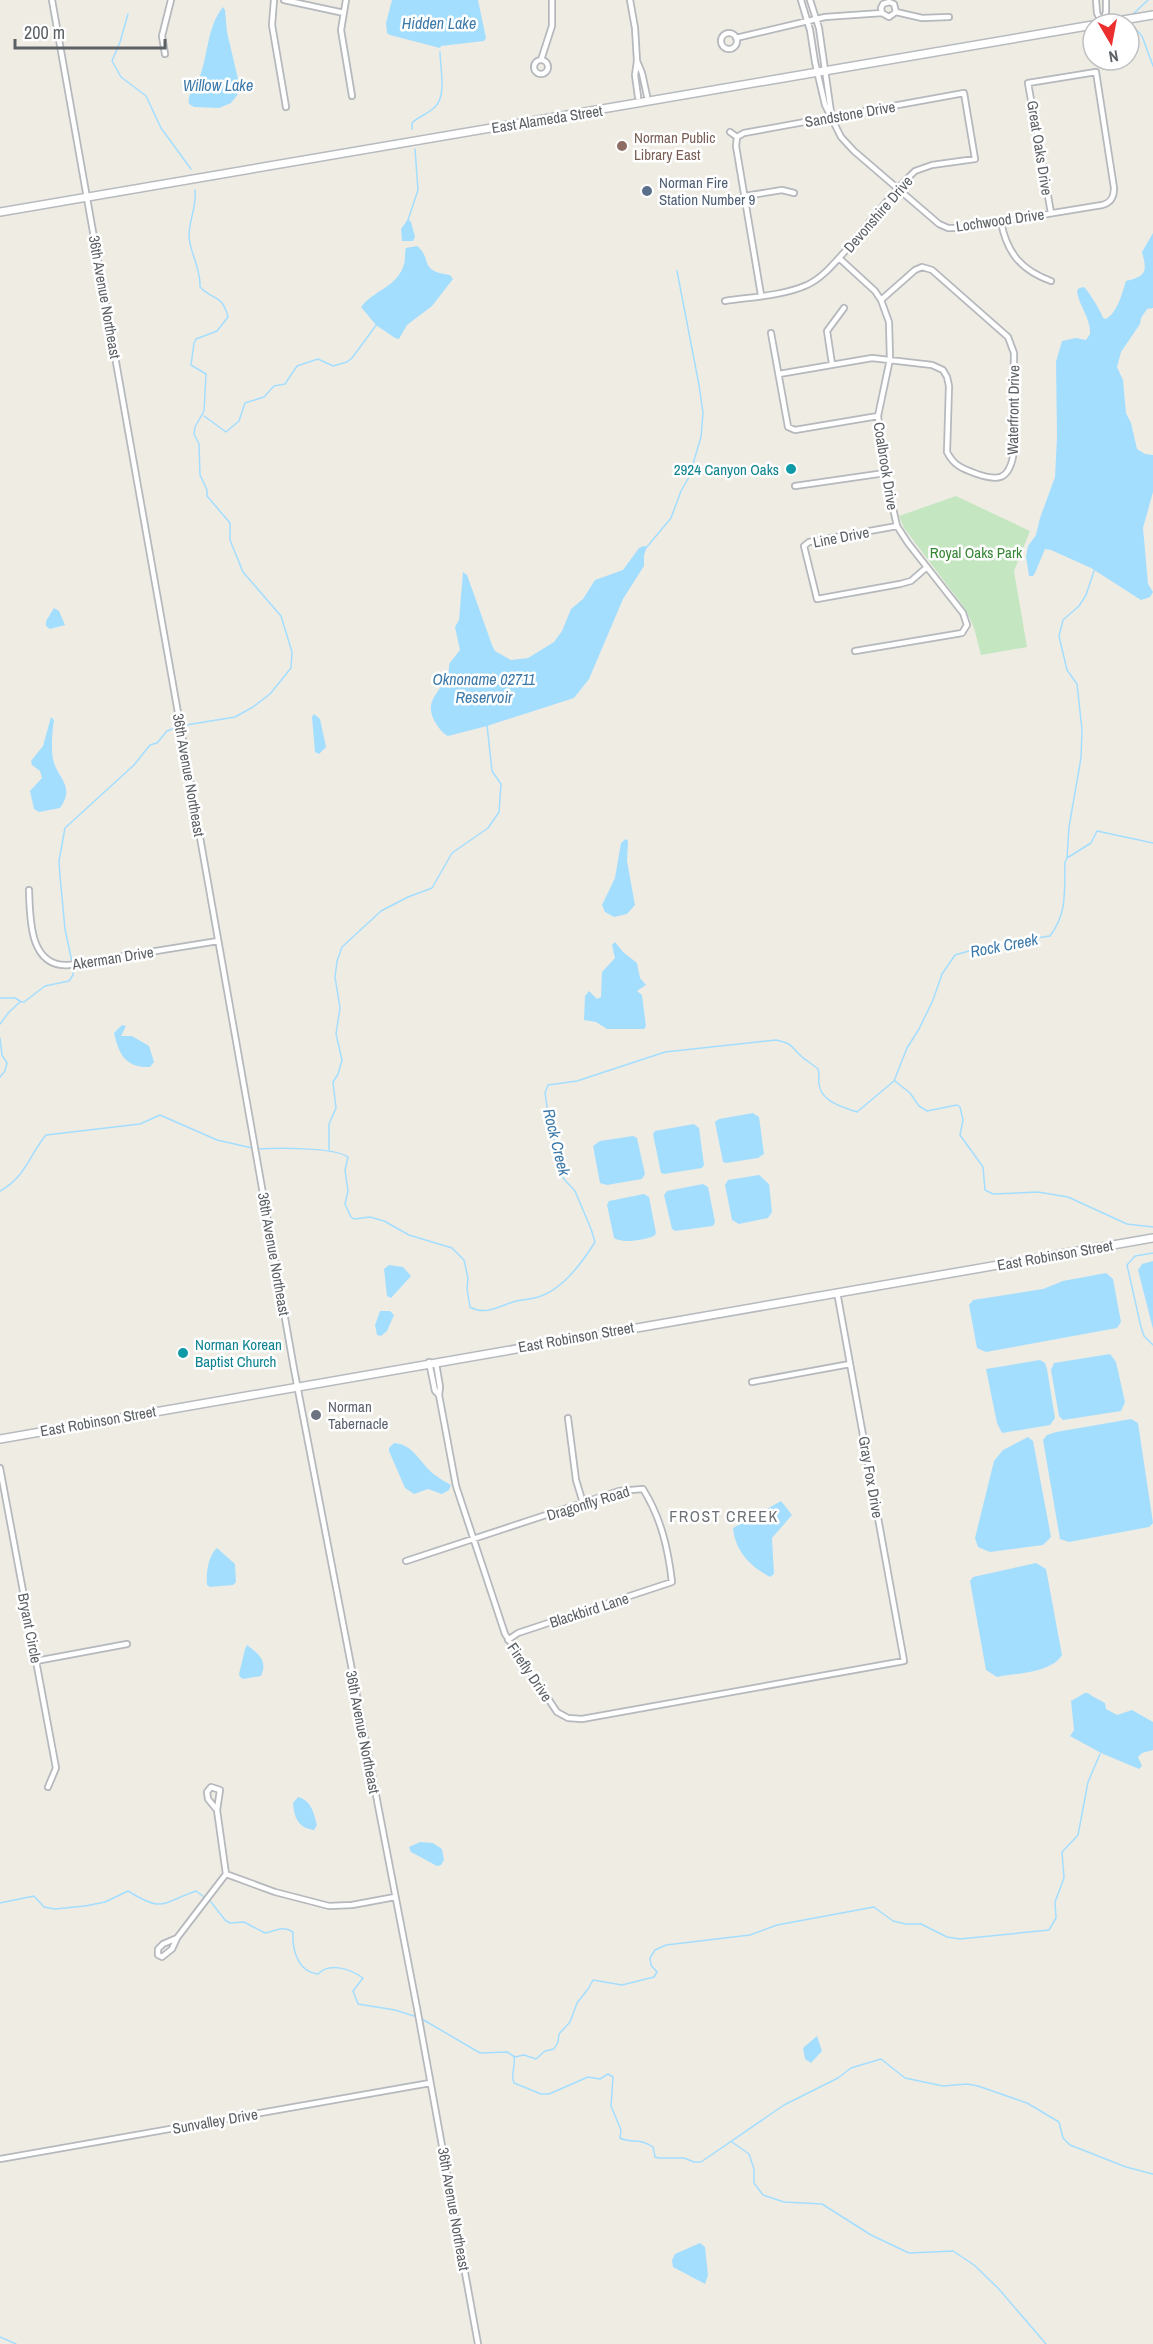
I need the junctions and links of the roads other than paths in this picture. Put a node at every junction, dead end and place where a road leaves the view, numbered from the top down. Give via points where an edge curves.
1 (52, 0) edge
2 (171, 0) edge
3 (274, 0) edge
4 (284, 0) edge
5 (346, 0) edge
6 (552, 0) edge
7 (630, 0) edge
8 (801, 0) edge
9 (810, 0) edge
10 (896, 12) junction
11 (344, 13) junction
12 (882, 14) junction
13 (949, 17) dead end
14 (817, 19) junction
15 (808, 21) junction
16 (1081, 27) edge
17 (736, 38) dead end
18 (165, 54) dead end
19 (541, 60) dead end
20 (636, 61) junction
21 (826, 73) junction
22 (818, 74) junction
23 (1028, 83) joint
24 (964, 93) joint
25 (352, 96) dead end
26 (647, 96) dead end
27 (638, 98) dead end
28 (286, 107) dead end
29 (831, 117) junction
30 (729, 132) dead end
31 (737, 137) junction
32 (899, 189) junction
33 (794, 193) dead end
34 (745, 196) junction
35 (87, 197) junction
36 (0, 212) edge
37 (1051, 213) junction
38 (1001, 222) junction
39 (838, 258) junction
40 (1052, 281) dead end
41 (761, 295) junction
42 (881, 300) junction
43 (725, 301) dead end
44 (844, 308) dead end
45 (771, 333) dead end
46 (890, 359) junction
47 (832, 364) junction
48 (778, 374) junction
49 (878, 416) junction
50 (885, 472) junction
51 (795, 486) dead end
52 (897, 526) junction
53 (927, 567) junction
54 (855, 651) dead end
55 (29, 890) dead end
56 (218, 941) junction
57 (1153, 1238) edge
58 (837, 1292) junction
59 (433, 1362) junction
60 (850, 1364) junction
61 (752, 1382) dead end
62 (298, 1386) junction
63 (568, 1418) dead end
64 (0, 1439) edge
65 (0, 1468) edge
66 (583, 1503) junction
67 (473, 1539) junction
68 (406, 1561) dead end
69 (672, 1582) joint
70 (508, 1641) junction
71 (127, 1644) dead end
72 (36, 1661) junction
73 (904, 1661) joint
74 (48, 1787) dead end
75 (217, 1809) junction
76 (226, 1874) junction
77 (395, 1897) junction
78 (177, 1938) junction
79 (430, 2083) junction
80 (0, 2158) edge
81 (478, 2344) edge

1 - 35 street, 36th Avenue Northeast
2 - 18 street via 162,36
3 - 28 street via 272,25
4 - 11 street
5 - 11 street
6 - 19 street via 552,26
7 - 20 street
8 - 15 street, Lochwood Drive
9 - 14 street, Lochwood Drive
10 - 12 street via 889,17
10 - 12 street via 889,2 882,6
10 - 13 street via 922,18
11 - 25 street via 342,41
12 - 14 street
14 - 15 street
14 - 21 street, Lochwood Drive
15 - 17 street
15 - 22 street, Lochwood Drive
16 - 21 street, East Alameda Street
20 - 26 street
20 - 27 street
21 - 22 street, East Alameda Street
21 - 29 street, Lochwood Drive
22 - 29 street, Lochwood Drive
22 - 35 street, East Alameda Street
23 - 37 street, Great Oaks Drive
23 - 37 street, Lochwood Drive via 1096,72 1113,198 1106,204
24 - 29 street, Sandstone Drive
24 - 32 street, Devonshire Drive via 975,159 926,166 915,171
29 - 31 street, Sandstone Drive
29 - 32 street, Lochwood Drive via 845,142
30 - 31 street
31 - 34 street
32 - 38 street, Lochwood Drive via 948,228
32 - 39 street, Devonshire Drive
33 - 34 street via 782,190
34 - 41 street
35 - 36 street, East Alameda Street
35 - 56 street, 36th Avenue Northeast
37 - 38 street, Lochwood Drive
38 - 40 street via 1010,251 1036,276
39 - 41 street, Devonshire Drive via 809,284
39 - 42 street, Coalbrook Drive
41 - 43 street, Devonshire Drive
42 - 46 street, Coalbrook Drive via 889,322
42 - 46 street, Waterfront Drive via 922,267 932,270 1008,338 1014,353 1011,469 992,479 957,467 947,452 947,376 932,365
44 - 47 street via 828,331
45 - 48 street
46 - 47 street
46 - 49 street, Coalbrook Drive
47 - 48 street
48 - 49 street via 788,427 795,430
49 - 50 street, Coalbrook Drive
50 - 51 street
50 - 52 street, Coalbrook Drive
52 - 53 street, Coalbrook Drive
52 - 53 street, Line Drive via 804,546 817,599 911,581
53 - 54 street, Coalbrook Drive via 963,613 966,630
55 - 56 street, Akerman Drive via 34,936 46,959 55,965
56 - 62 street, 36th Avenue Northeast
57 - 58 street, East Robinson Street
58 - 59 street, East Robinson Street
58 - 60 street, Gray Fox Drive
59 - 62 street, East Robinson Street
59 - 67 street, Firefly Drive via 454,1478
60 - 61 street
60 - 73 street, Gray Fox Drive
62 - 64 street, East Robinson Street
62 - 77 street, 36th Avenue Northeast
63 - 66 street
65 - 72 street, Bryant Circle
66 - 67 street, Dragonfly Road
66 - 69 street, Dragonfly Road via 627,1489 643,1489 666,1539
67 - 68 street, Dragonfly Road
67 - 70 street, Firefly Drive
69 - 70 street, Blackbird Lane via 518,1633
70 - 73 street, Firefly Drive via 557,1712 575,1719
71 - 72 street
72 - 74 street, Bryant Circle via 56,1768
75 - 75 street via 220,1790 211,1787 207,1796
75 - 76 street
76 - 77 street via 329,1906
76 - 78 street
77 - 79 street, 36th Avenue Northeast
78 - 78 street via 163,1944 158,1955 167,1955
79 - 80 street, Sunvalley Drive
79 - 81 street, 36th Avenue Northeast

